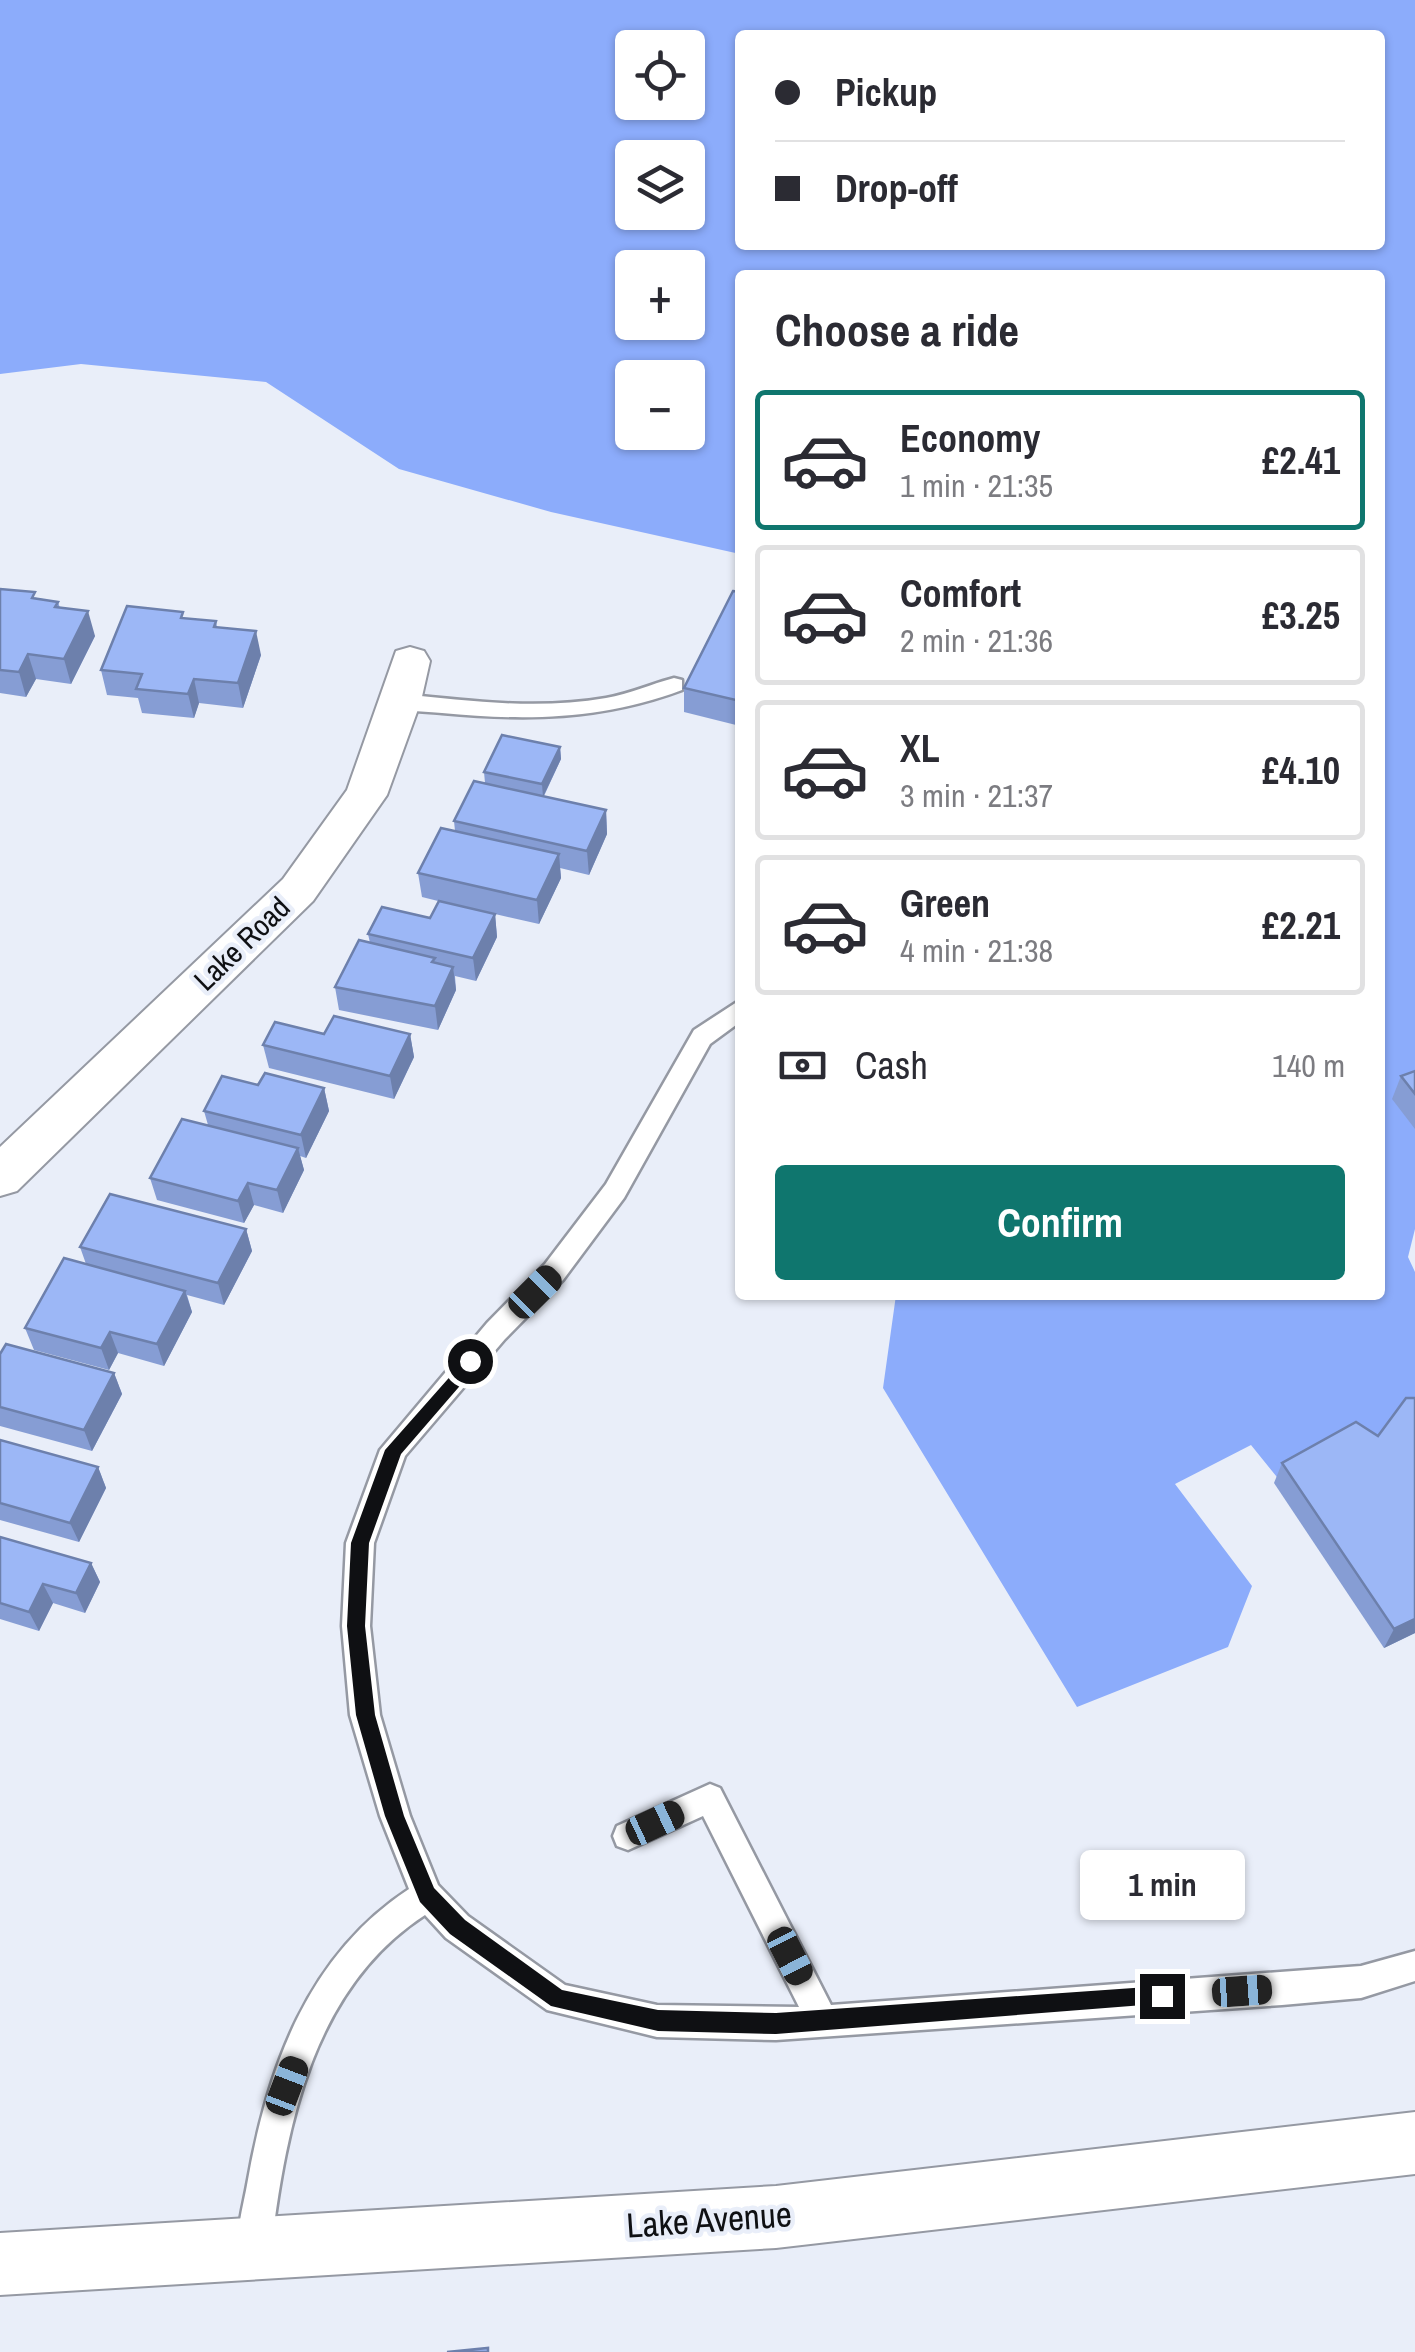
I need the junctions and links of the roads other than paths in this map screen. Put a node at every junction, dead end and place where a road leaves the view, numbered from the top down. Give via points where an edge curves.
1 (405, 681) joint
2 (674, 685) dead end
3 (735, 1013) edge
4 (0, 1178) edge
5 (628, 1836) dead end
6 (427, 1895) junction
7 (1415, 1966) edge
8 (822, 2020) junction
9 (1415, 2143) edge
10 (254, 2249) junction
11 (0, 2264) edge

1 - 2 lane via 552,714 603,708
1 - 4 street, Lake Road via 366,795 298,890
3 - 6 lane via 702,1037 615,1190 554,1272 394,1450 360,1543 356,1626 365,1715 394,1816
5 - 8 lane via 710,1798
6 - 8 lane via 458,1927 558,1999 658,2020
6 - 10 lane via 372,1934 319,2003 263,2174
7 - 8 lane via 1361,1982
9 - 10 street, Lake Avenue via 776,2217
10 - 11 street, Lake Avenue

